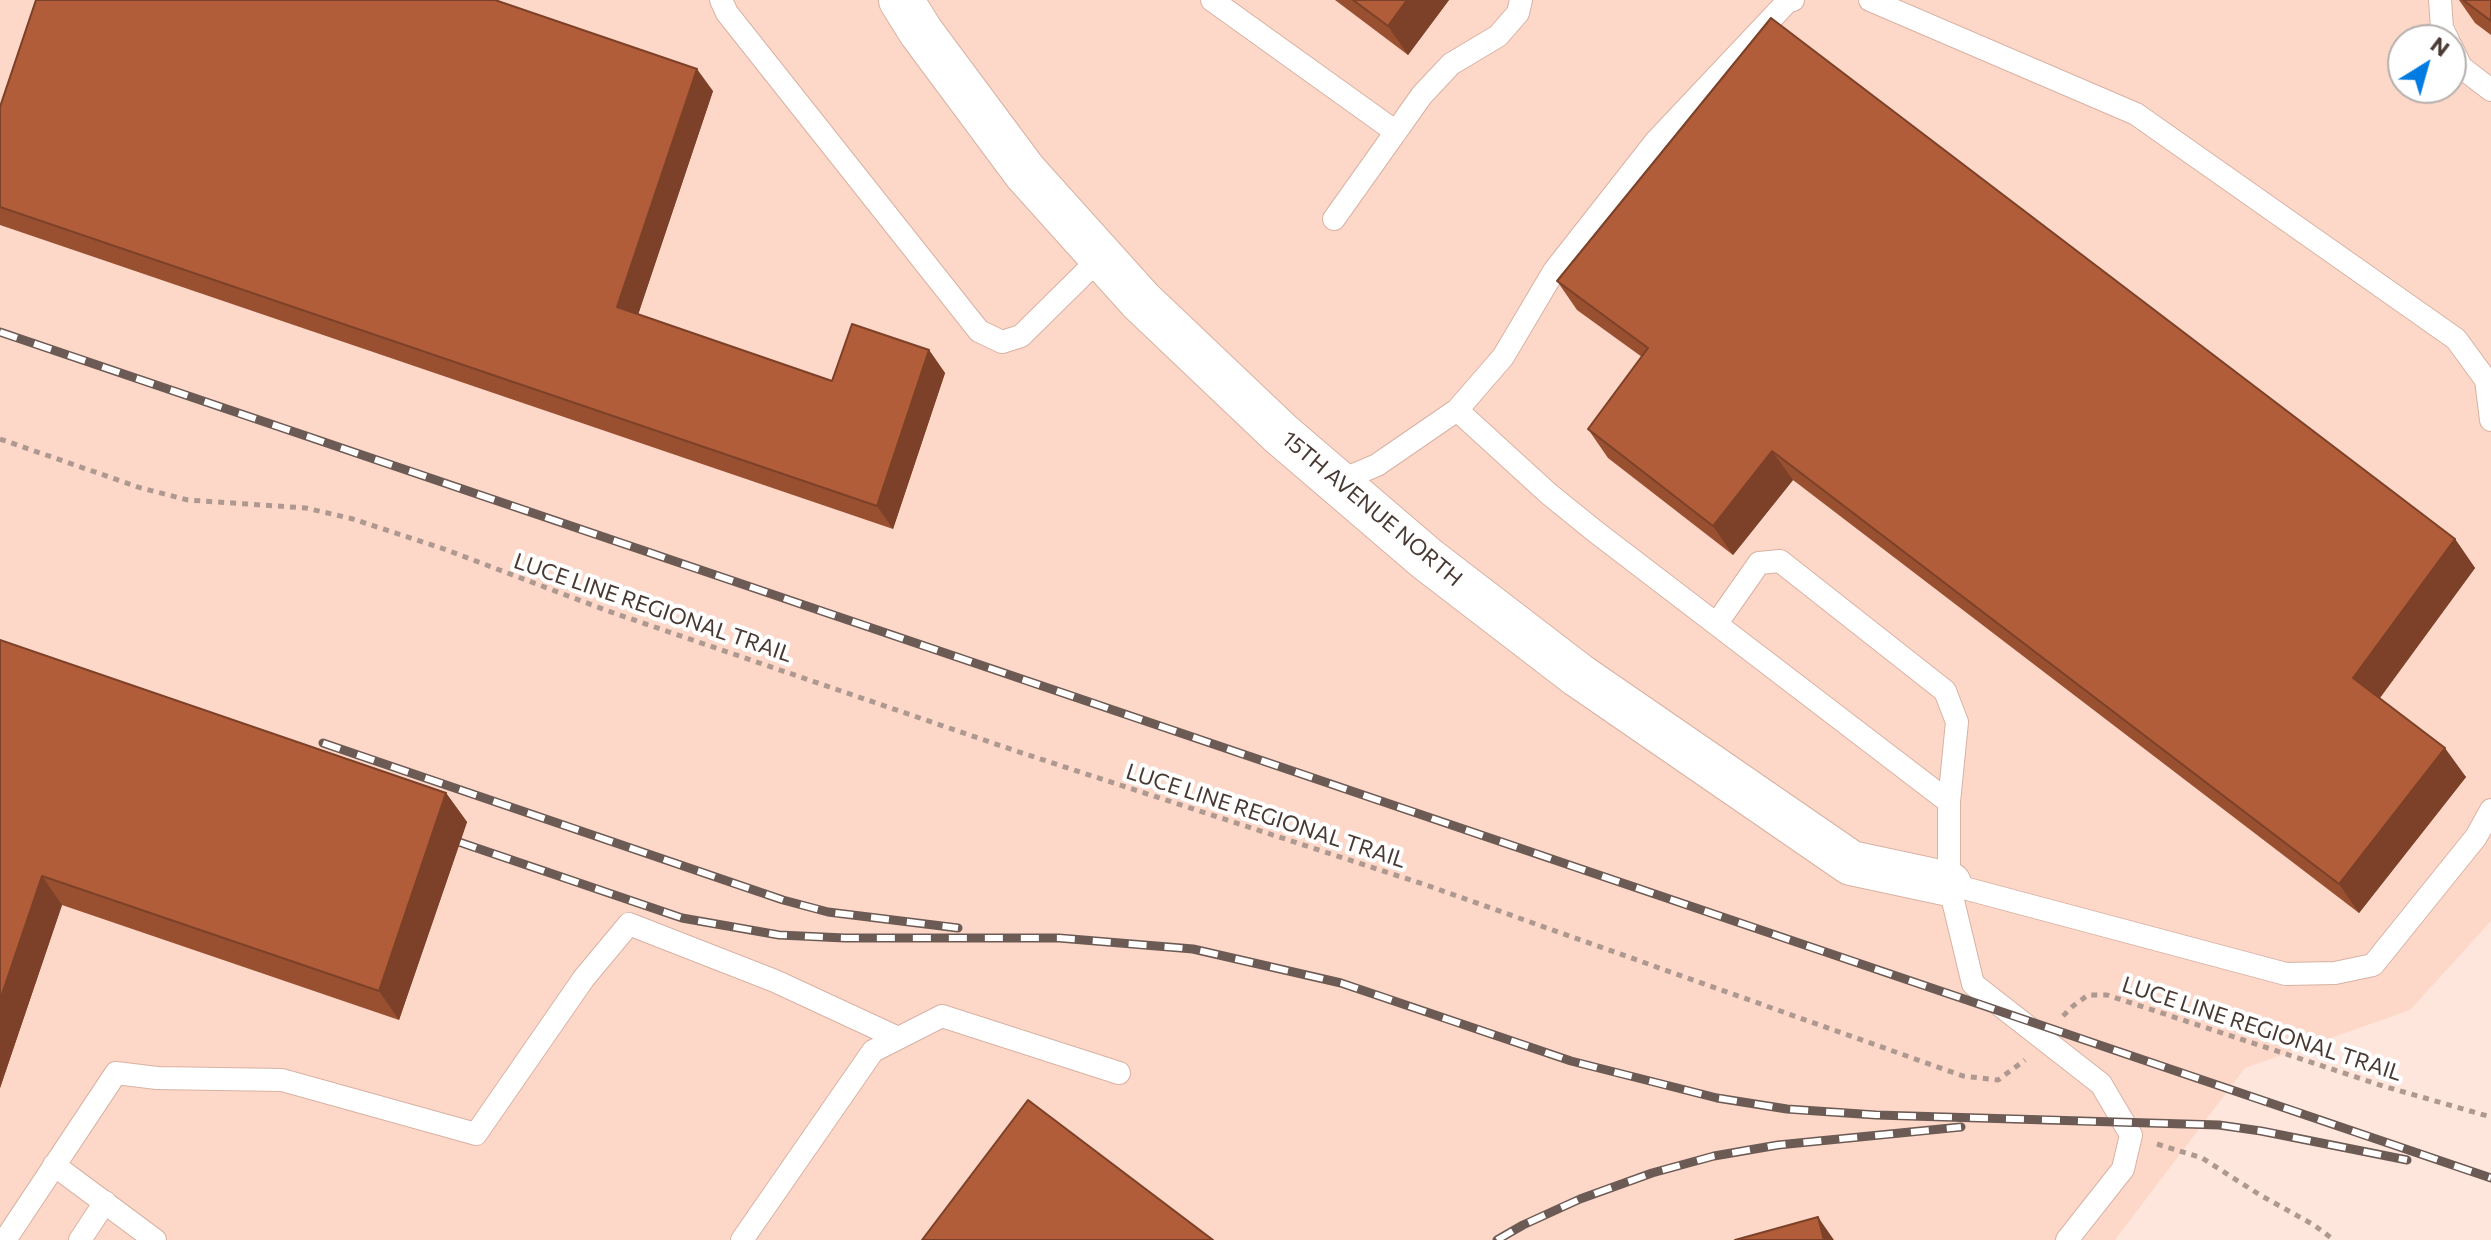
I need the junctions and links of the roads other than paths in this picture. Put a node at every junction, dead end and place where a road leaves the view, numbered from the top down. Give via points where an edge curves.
1 (721, 0) edge
2 (901, 0) edge
3 (1212, 0) edge
4 (1521, 0) edge
5 (1793, 0) edge
6 (1870, 0) edge
7 (2440, 0) edge
8 (2442, 24) edge
9 (2467, 72) edge
10 (2491, 90) edge
11 (1396, 132) junction
12 (1334, 219) dead end
13 (1101, 257) junction
14 (1457, 410) junction
15 (2491, 420) edge
16 (1337, 482) junction
17 (1717, 623) junction
18 (1949, 802) junction
19 (2491, 810) edge
20 (1949, 884) junction
21 (898, 1038) junction
22 (1119, 1073) dead end
23 (54, 1165) junction
24 (105, 1202) junction
25 (5, 1240) edge
26 (80, 1240) edge
27 (155, 1240) edge
28 (742, 1240) edge
29 (2067, 1240) edge

1 - 13 lane via 979,331 1002,342 1021,336
2 - 13 street, 15TH AVENUE NORTH via 1025,172
3 - 11 lane
4 - 11 lane via 1518,13 1498,36 1451,64
5 - 14 lane via 1656,141 1554,271 1503,357
6 - 15 lane via 2136,114 2456,339 2486,380
7 - 8 lane
9 - 10 lane
11 - 12 lane
13 - 16 street, 15TH AVENUE NORTH via 1141,301
14 - 16 lane via 1377,465
14 - 17 lane via 1549,494
16 - 20 street, 15TH AVENUE NORTH via 1578,675 1851,863
17 - 18 lane
17 - 18 lane via 1759,563 1780,561 1945,691 1957,722
18 - 20 lane
19 - 20 lane via 2476,837 2373,965 2335,973 2286,974
20 - 29 lane via 1973,984 2101,1084 2131,1135 2123,1169
21 - 22 lane via 942,1016
21 - 23 lane via 775,981 629,924 584,978 476,1134 282,1080 116,1073
21 - 28 lane via 873,1051
23 - 24 lane
23 - 25 lane
24 - 26 lane
24 - 27 lane

